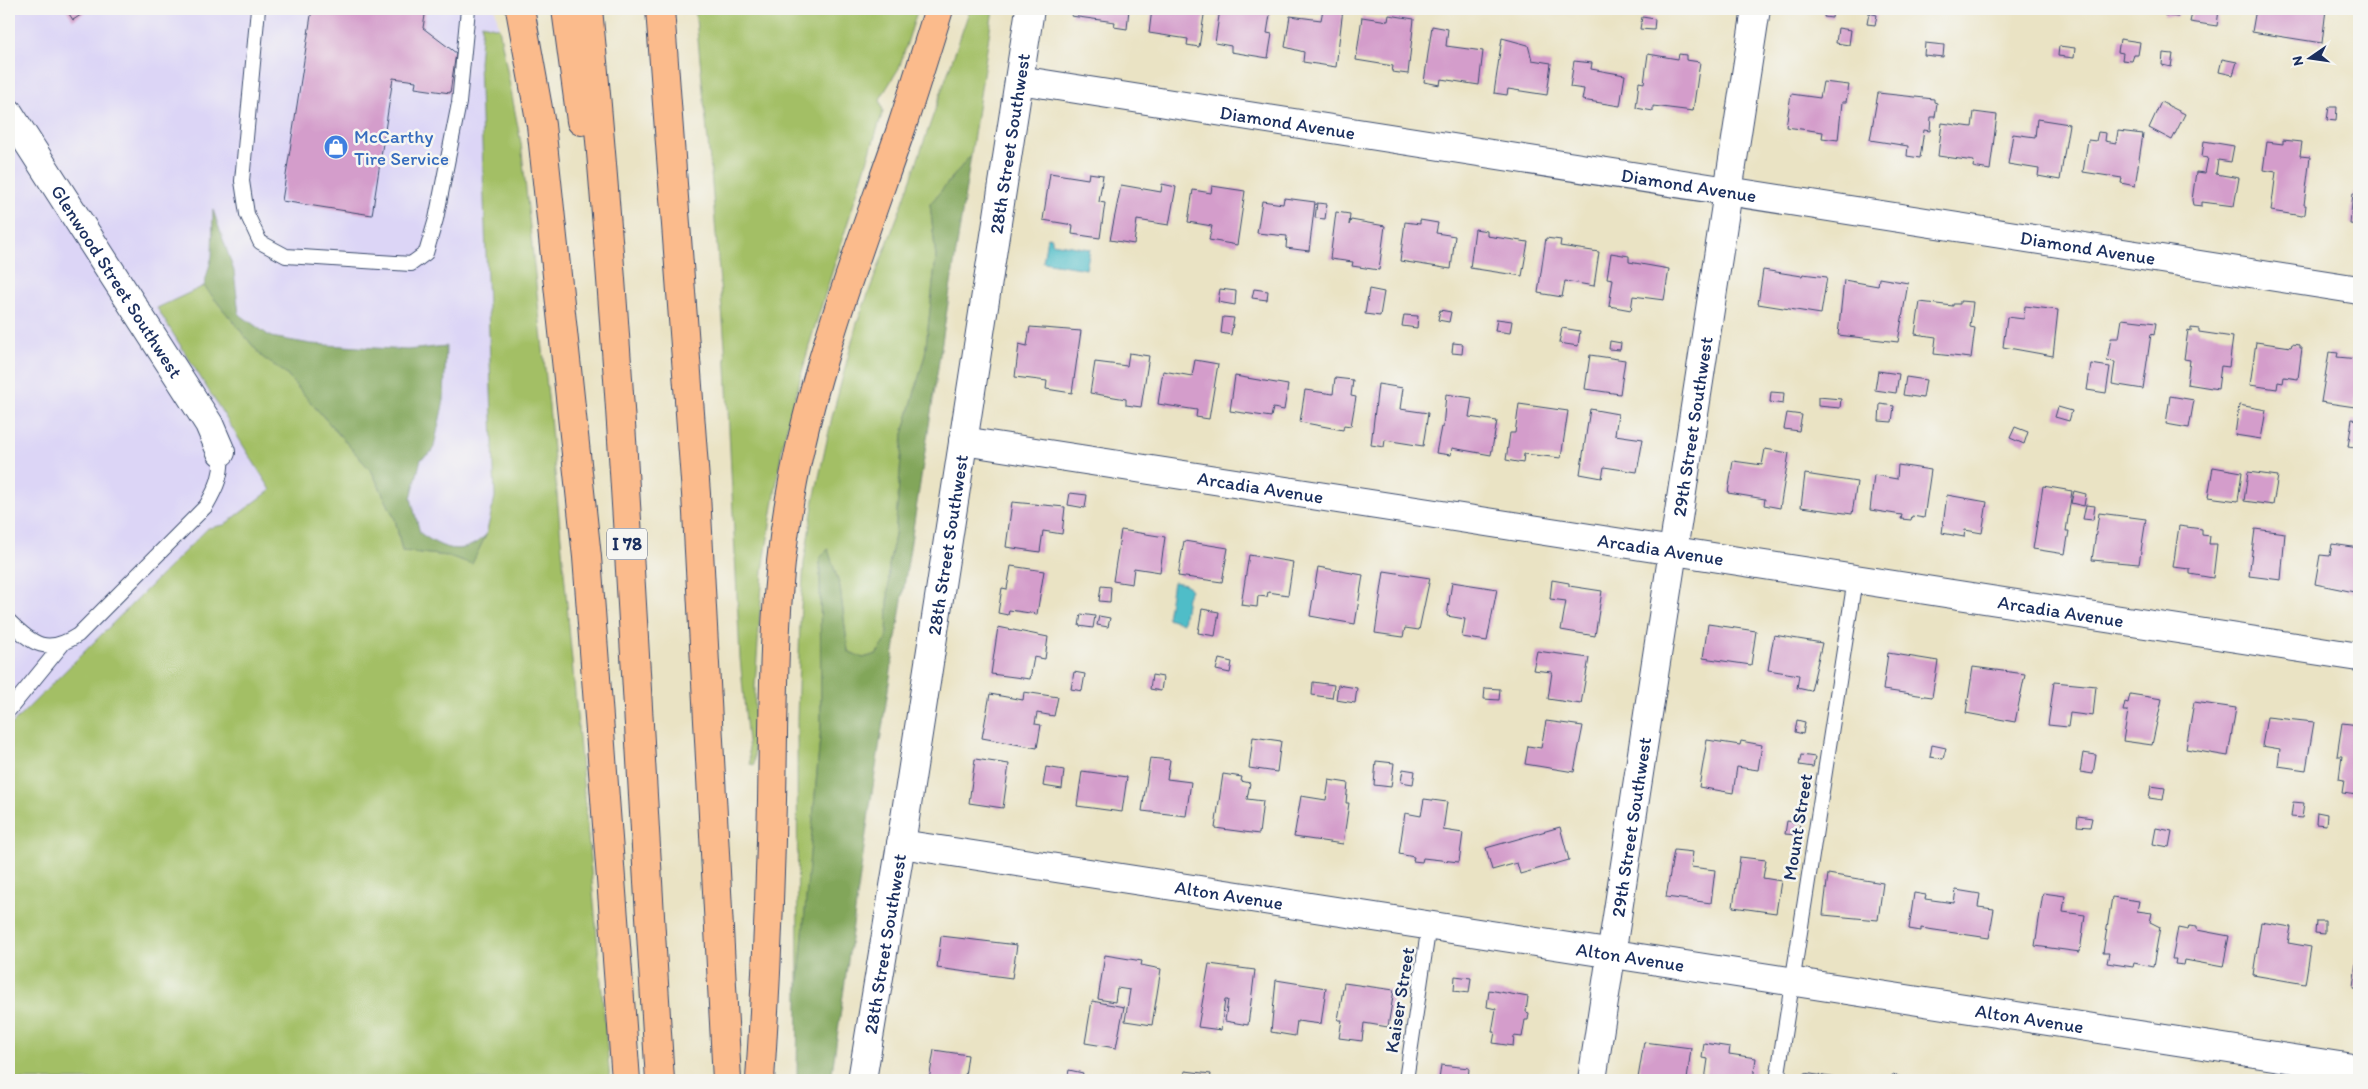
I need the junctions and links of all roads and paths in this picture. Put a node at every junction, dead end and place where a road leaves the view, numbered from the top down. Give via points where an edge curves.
1 (258, 9) edge
2 (468, 9) edge
3 (520, 9) edge
4 (566, 9) edge
5 (588, 9) edge
6 (660, 9) edge
7 (939, 9) edge
8 (1030, 9) edge
9 (1756, 9) edge
10 (1018, 80) junction
11 (9, 113) edge
12 (1728, 191) junction
13 (2359, 290) edge
14 (620, 426) junction
15 (963, 441) junction
16 (221, 452) joint
17 (1673, 551) junction
18 (1855, 579) junction
19 (9, 621) edge
20 (62, 645) junction
21 (2359, 657) edge
22 (9, 710) edge
23 (901, 844) junction
24 (1429, 925) junction
25 (1612, 954) junction
26 (1792, 982) junction
27 (2359, 1069) edge
28 (626, 1080) edge
29 (660, 1080) edge
30 (727, 1080) edge
31 (760, 1080) edge
32 (862, 1080) edge
33 (1406, 1080) edge
34 (1592, 1080) edge
35 (1777, 1080) edge

1 - 2 lane via 242,181 246,214 260,242 286,256 411,264 426,253 436,219 459,103
3 - 28 highway via 541,125 587,557
4 - 14 highway
5 - 14 highway, I 78
6 - 30 highway via 696,494
7 - 31 highway via 834,318 808,409 790,499 778,584 774,656 772,802
8 - 10 street, 28th Street Southwest
9 - 12 street, 29th Street Southwest
10 - 12 street, Diamond Avenue
10 - 15 street, 28th Street Southwest
11 - 16 street, Glenwood Street Southwest via 209,424
12 - 13 street, Diamond Avenue
12 - 17 street, 29th Street Southwest
14 - 29 highway, I 78
15 - 17 street, Arcadia Avenue
15 - 23 street, 28th Street Southwest
16 - 20 lane via 223,470 218,487 206,506 78,635
17 - 18 street, Arcadia Avenue
17 - 25 street, 29th Street Southwest
18 - 21 street, Arcadia Avenue
18 - 26 lane, Mount Street
19 - 20 lane via 39,645
20 - 22 lane
23 - 24 street, Alton Avenue
23 - 32 street, 28th Street Southwest
24 - 25 street, Alton Avenue
24 - 33 lane, Kaiser Street
25 - 26 street, Alton Avenue
25 - 34 street, 29th Street Southwest
26 - 27 street, Alton Avenue
26 - 35 lane, Mount Street

